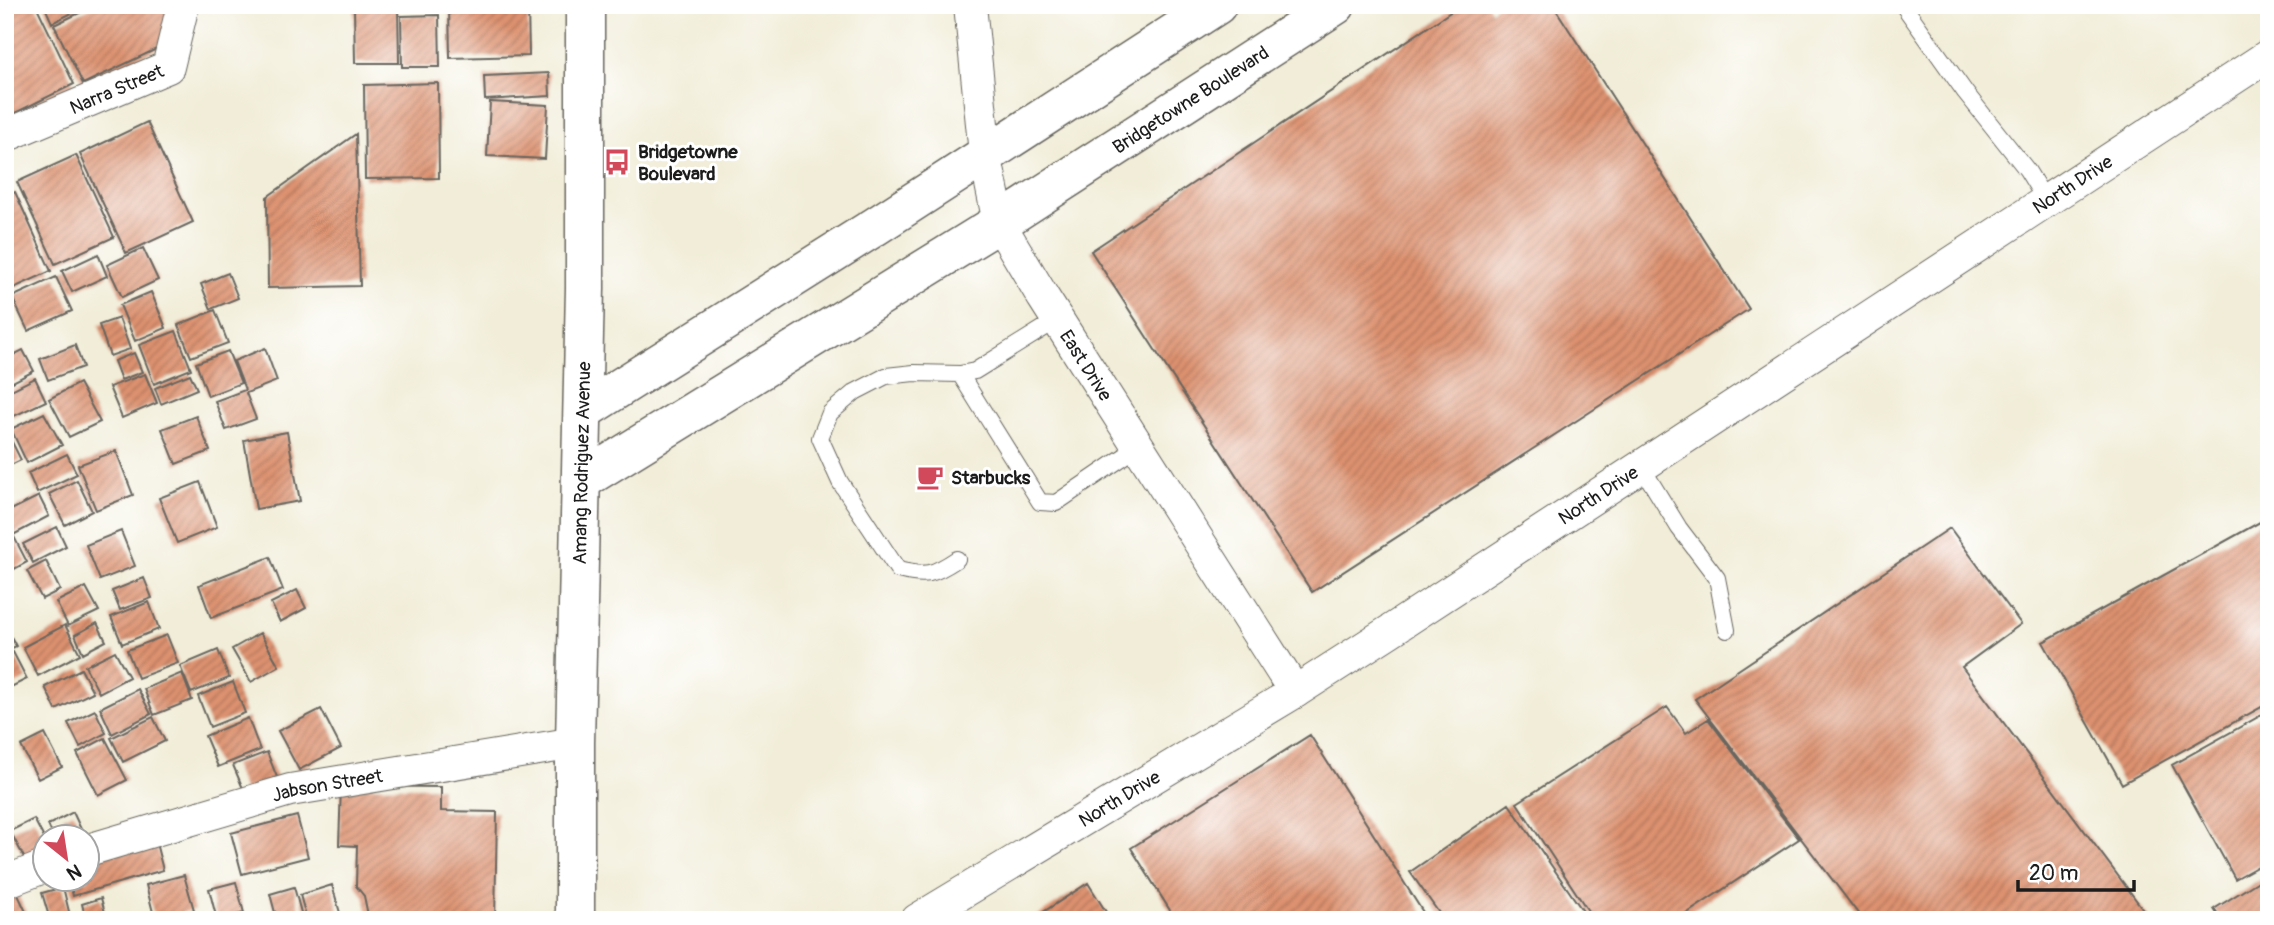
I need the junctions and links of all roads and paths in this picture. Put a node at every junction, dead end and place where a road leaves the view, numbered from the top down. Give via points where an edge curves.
1 (183, 5) edge
2 (585, 5) edge
3 (970, 5) edge
4 (1217, 5) edge
5 (1336, 5) edge
6 (1903, 5) edge
7 (2269, 55) edge
8 (5, 136) edge
9 (985, 154) junction
10 (2046, 201) junction
11 (999, 223) junction
12 (1058, 320) junction
13 (960, 374) junction
14 (583, 411) junction
15 (1138, 447) junction
16 (1641, 466) junction
17 (581, 481) junction
18 (957, 559) dead end
19 (1727, 630) dead end
20 (1295, 691) junction
21 (575, 743) junction
22 (102, 845) edge
23 (32, 871) edge
24 (5, 882) edge
25 (575, 920) edge
26 (917, 920) edge

1 - 8 street, Narra Street via 168,67
2 - 14 street, Amang Rodriguez Avenue
3 - 9 street, East Drive
4 - 9 street
5 - 11 street, Bridgetowne Boulevard
6 - 10 lane
7 - 10 street, North Drive
9 - 11 street, East Drive
9 - 14 street
10 - 16 street, North Drive
11 - 12 street, East Drive
11 - 17 street, Bridgetowne Boulevard
12 - 13 lane via 975,372
12 - 15 street, East Drive
13 - 15 lane via 1040,502 1056,503
13 - 18 lane via 886,376 855,392 830,413 820,438 840,482 898,570 919,575 937,572
14 - 17 street, Amang Rodriguez Avenue
15 - 20 street, East Drive
16 - 19 lane via 1717,578
16 - 20 street, North Drive
17 - 21 street, Amang Rodriguez Avenue
20 - 26 street, North Drive
21 - 22 street, Jabson Street via 290,790
21 - 25 street, Amang Rodriguez Avenue
23 - 24 street

